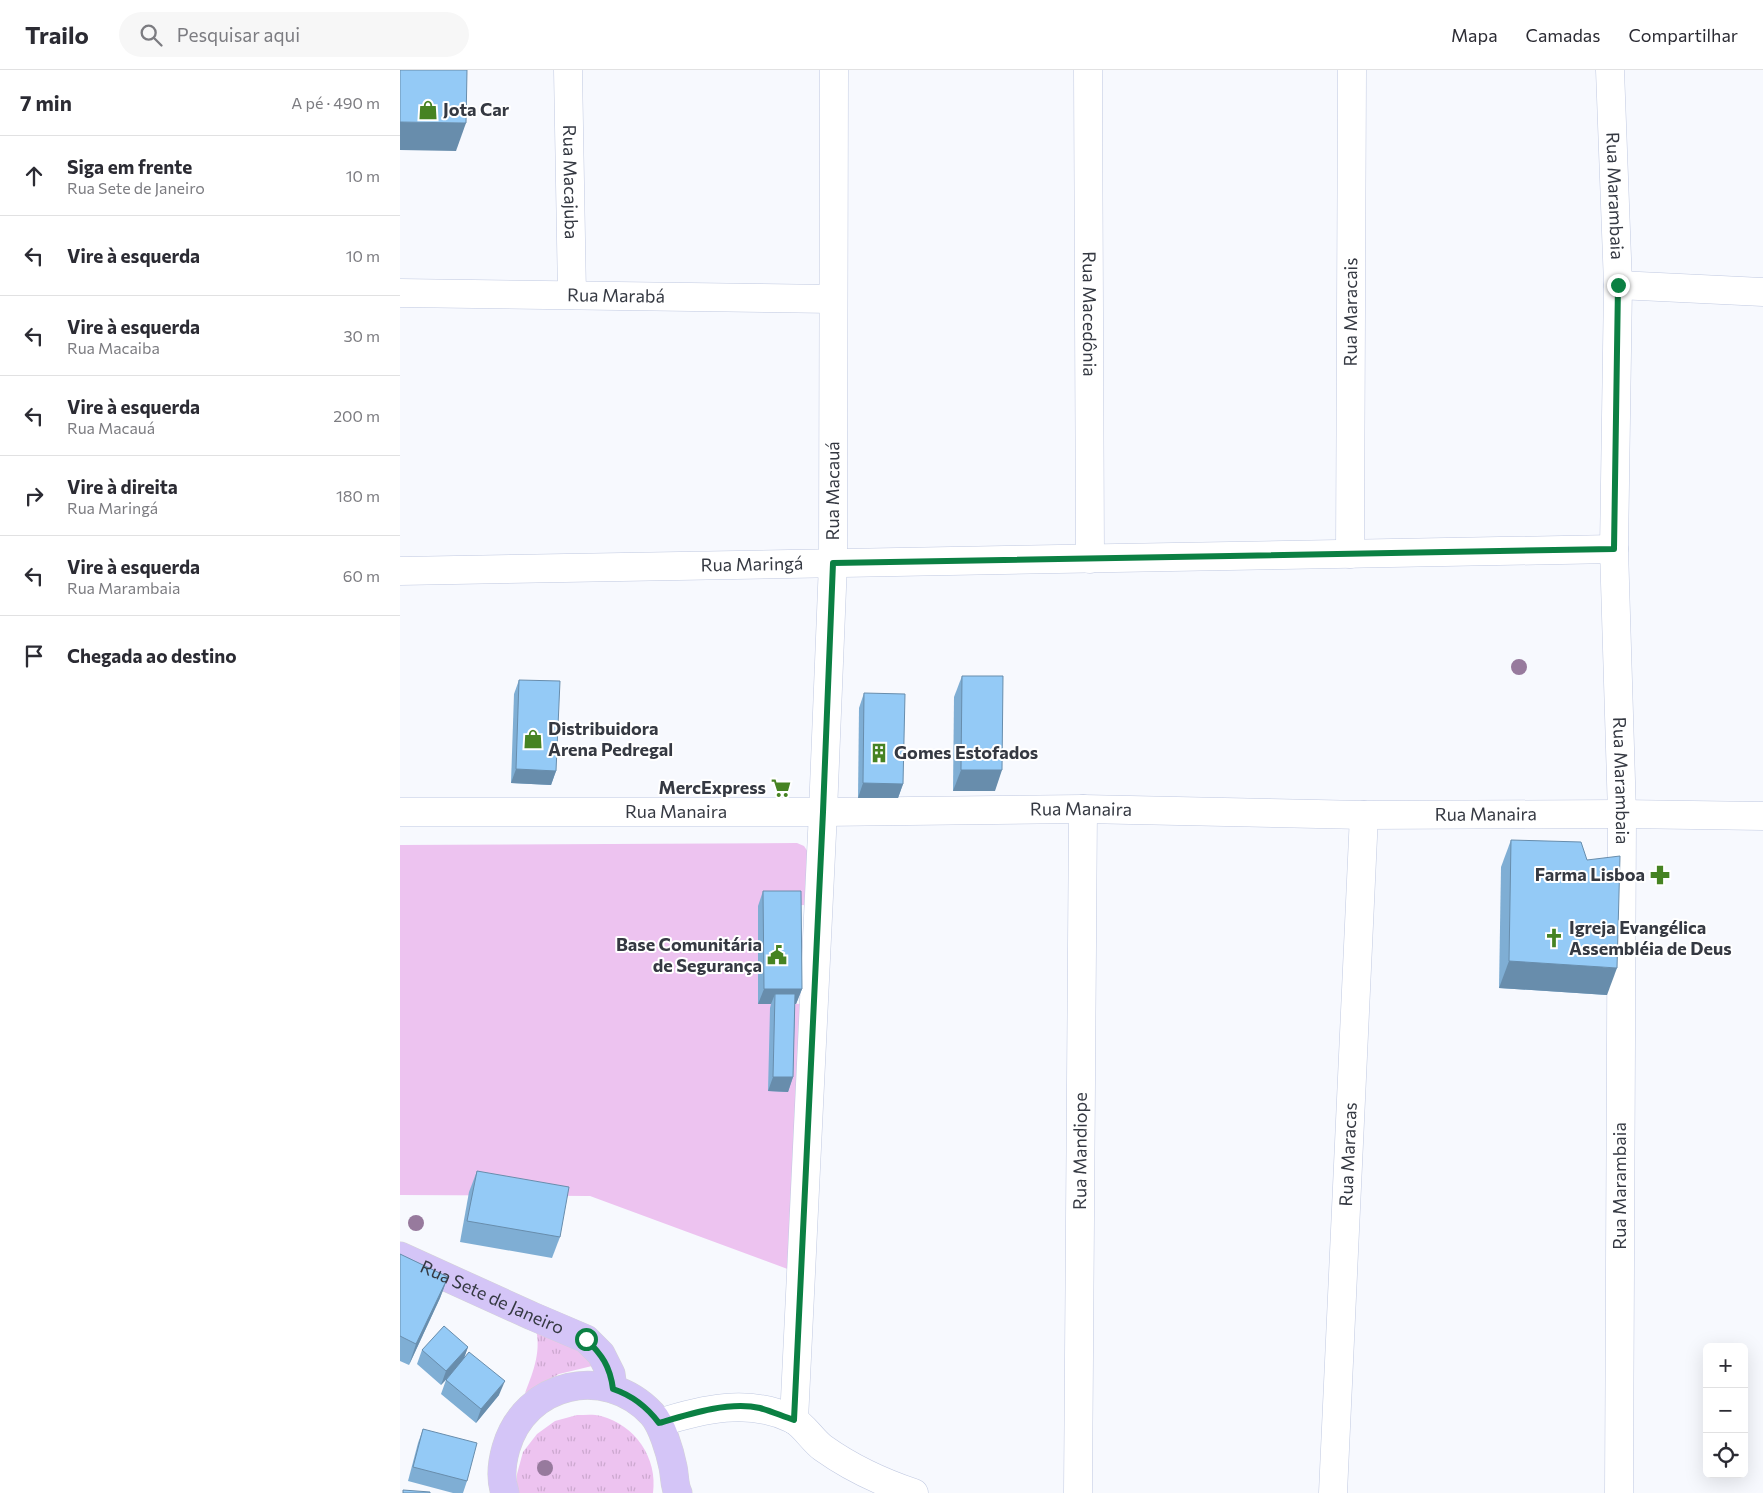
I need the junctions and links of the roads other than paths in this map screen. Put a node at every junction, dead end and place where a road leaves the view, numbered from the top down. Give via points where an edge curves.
1 (568, 70) edge
2 (834, 70) edge
3 (1088, 70) edge
4 (1352, 70) edge
5 (1610, 70) edge
6 (1618, 285) junction
7 (1763, 292) edge
8 (400, 293) edge
9 (572, 295) junction
10 (833, 299) junction
11 (1614, 549) junction
12 (1350, 554) junction
13 (1090, 559) junction
14 (833, 563) junction
15 (400, 570) edge
16 (1083, 809) junction
17 (400, 812) edge
18 (823, 812) junction
19 (1622, 814) junction
20 (1364, 816) junction
21 (1763, 816) edge
22 (400, 1256) edge
23 (613, 1389) junction
24 (794, 1420) junction
25 (659, 1423) junction
26 (672, 1480) edge
27 (505, 1493) edge
28 (678, 1493) edge
29 (914, 1493) edge
30 (1078, 1493) edge
31 (1333, 1493) edge
32 (1619, 1493) edge

1 - 9 street, Rua Macajuba
2 - 10 street, Rua Macauá
3 - 13 street, Rua Macedônia
4 - 12 street, Rua Maracais
5 - 6 street, Rua Marambaia
6 - 7 street
6 - 11 street, Rua Marambaia
8 - 9 street, Rua Marabá
9 - 10 street, Rua Marabá
10 - 14 street, Rua Macauá
11 - 12 street, Rua Maringá
11 - 19 street, Rua Marambaia
12 - 13 street, Rua Maringá
13 - 14 street, Rua Maringá
14 - 15 street, Rua Maringá
14 - 18 street, Rua Macauá
16 - 18 street, Rua Manaira
16 - 20 street, Rua Manaira
16 - 30 street, Rua Mandiope
17 - 18 street, Rua Manaira
18 - 24 street, Rua Macauá
19 - 20 street, Rua Manaira
19 - 21 street, Rua Manaira
19 - 32 street, Rua Marambaia
20 - 31 street, Rua Maracas
22 - 23 main road, Rua Sete de Janeiro via 586,1339 601,1354 611,1374
23 - 25 main road via 640,1403
23 - 27 main road via 576,1385 550,1393 527,1410 510,1432 502,1459
24 - 25 street via 759,1408 734,1406 686,1414
24 - 29 street via 821,1446 853,1468
25 - 26 main road
26 - 28 main road

